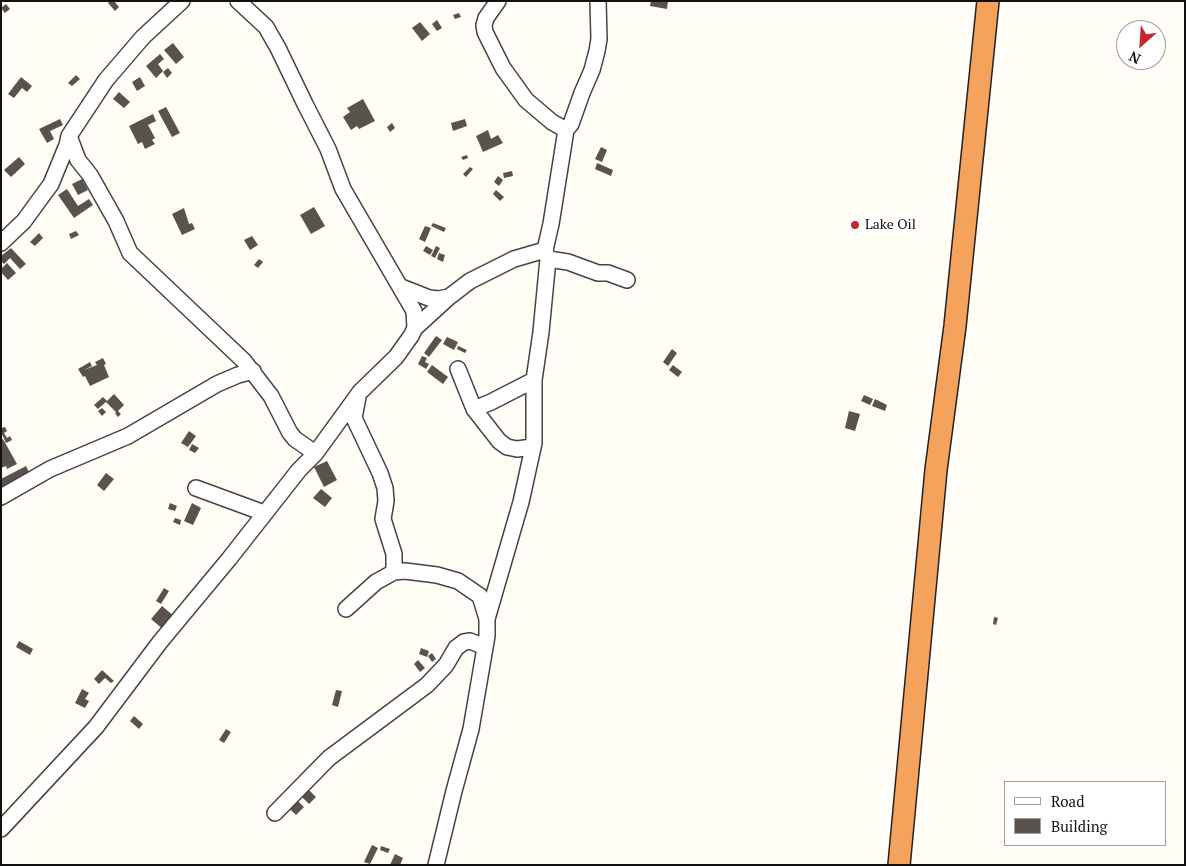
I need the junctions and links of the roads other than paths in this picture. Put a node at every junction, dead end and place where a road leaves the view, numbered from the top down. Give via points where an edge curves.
1 (182, 1) edge
2 (238, 1) edge
3 (498, 1) edge
4 (598, 1) edge
5 (988, 1) edge
6 (566, 130) junction
7 (69, 136) junction
8 (1, 243) edge
9 (546, 255) junction
10 (627, 280) dead end
11 (401, 287) junction
12 (449, 297) junction
13 (415, 328) junction
14 (458, 369) dead end
15 (253, 371) junction
16 (534, 380) junction
17 (360, 392) junction
18 (474, 409) junction
19 (533, 447) junction
20 (315, 453) junction
21 (196, 488) dead end
22 (1, 497) edge
23 (264, 514) junction
24 (394, 572) junction
25 (346, 609) dead end
26 (487, 619) junction
27 (485, 647) junction
28 (274, 813) dead end
29 (1, 829) edge
30 (436, 865) edge
31 (899, 865) edge

1 - 7 street via 129,52
2 - 11 street via 266,27 278,48 328,149 343,189
3 - 6 street via 484,25 496,55 526,100
4 - 6 street via 597,51
5 - 31 highway via 955,326 936,470
6 - 9 street
7 - 8 street via 51,184 24,221
7 - 15 street via 78,160 116,221 130,253
9 - 10 street
9 - 12 street via 514,259 484,273
9 - 16 street
11 - 12 street via 429,298
11 - 13 street via 414,311
12 - 13 street
13 - 17 street via 396,357
14 - 18 street
15 - 20 street via 271,396 294,439
15 - 22 street via 217,384 128,436 50,469
16 - 18 street
16 - 19 street
17 - 20 street
17 - 24 street via 354,418 385,488 384,519 394,554
18 - 19 street via 499,442 517,449
19 - 26 street via 521,502
20 - 23 street
21 - 23 street
23 - 29 street via 96,727
24 - 25 street via 376,582
24 - 26 street via 430,574 458,581 480,596
26 - 27 street
27 - 28 street via 470,641 456,648 446,665 427,685 329,758
27 - 30 street via 471,729

